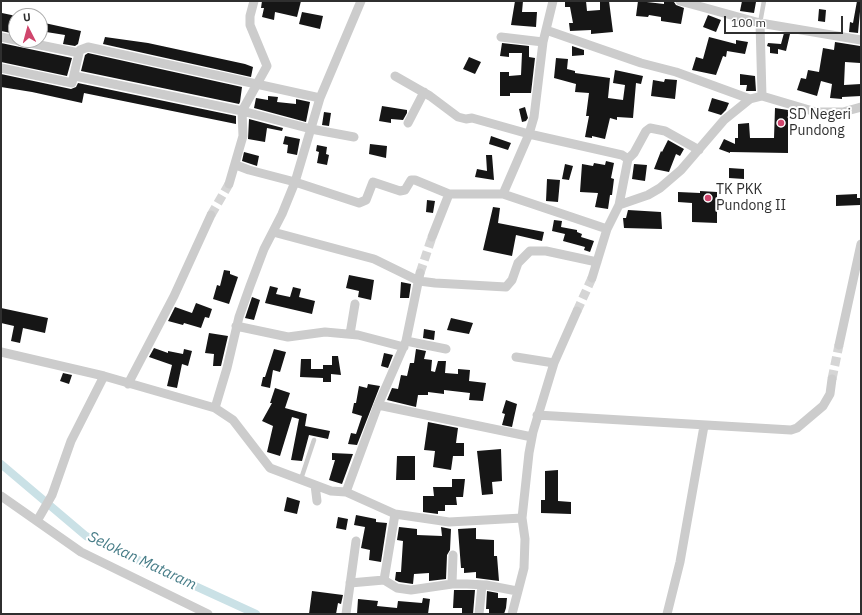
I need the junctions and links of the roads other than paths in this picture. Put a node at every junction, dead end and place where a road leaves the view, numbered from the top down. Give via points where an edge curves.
1 (254, 1) edge
2 (361, 1) edge
3 (553, 1) edge
4 (680, 1) edge
5 (764, 1) edge
6 (760, 23) junction
7 (546, 30) junction
8 (1, 37) edge
9 (501, 37) dead end
10 (861, 40) edge
11 (543, 42) junction
12 (79, 53) junction
13 (1, 68) edge
14 (75, 76) junction
15 (395, 76) dead end
16 (258, 83) junction
17 (424, 92) junction
18 (762, 96) junction
19 (320, 98) junction
20 (750, 99) junction
21 (861, 107) edge
22 (242, 111) junction
23 (408, 123) dead end
24 (311, 129) junction
25 (530, 134) junction
26 (354, 137) dead end
27 (699, 150) junction
28 (628, 159) junction
29 (236, 165) junction
30 (295, 182) junction
31 (229, 184) tunnel mouth
32 (449, 194) junction
33 (503, 194) junction
34 (619, 205) junction
35 (212, 215) tunnel mouth
36 (607, 229) junction
37 (273, 232) junction
38 (432, 237) tunnel mouth
39 (861, 244) edge
40 (597, 262) junction
41 (420, 277) junction
42 (592, 278) tunnel mouth
43 (355, 304) dead end
44 (577, 311) tunnel mouth
45 (236, 326) junction
46 (350, 334) junction
47 (405, 344) junction
48 (839, 345) tunnel mouth
49 (446, 349) dead end
50 (1, 352) edge
51 (516, 357) dead end
52 (554, 363) junction
53 (104, 376) junction
54 (832, 379) tunnel mouth
55 (128, 384) junction
56 (378, 405) junction
57 (215, 408) junction
58 (537, 415) junction
59 (704, 426) junction
60 (532, 437) junction
61 (314, 440) dead end
62 (301, 479) junction
63 (315, 485) junction
64 (346, 492) junction
65 (1, 496) edge
66 (317, 501) dead end
67 (395, 514) junction
68 (522, 518) junction
69 (37, 521) junction
70 (356, 541) dead end
71 (453, 555) dead end
72 (384, 580) junction
73 (350, 583) junction
74 (452, 584) junction
75 (482, 585) junction
76 (517, 591) junction
77 (208, 614) edge
78 (346, 614) edge
79 (479, 614) edge
80 (512, 614) edge
81 (667, 614) edge

1 - 16 street via 250,24 267,66
2 - 19 street
3 - 7 street
4 - 6 street
5 - 6 lane
6 - 10 street
6 - 18 street
7 - 11 street
7 - 20 street
8 - 12 street
9 - 11 street
11 - 25 street via 538,95
12 - 14 street
12 - 16 street via 88,47
13 - 14 street via 69,83
14 - 22 street
15 - 17 street
16 - 19 street
16 - 22 street
17 - 23 street
17 - 25 street via 458,117 472,118
18 - 20 street
18 - 21 street via 816,112 843,112
19 - 24 street
20 - 27 street via 724,120
22 - 24 street
22 - 29 street via 244,136
24 - 26 street
24 - 30 street
25 - 28 street
25 - 33 street
27 - 28 street via 665,131 650,128
27 - 34 street via 660,188
28 - 34 street
29 - 30 street
29 - 31 street
30 - 32 street via 359,203 366,200 373,182 405,190 411,180 415,180
30 - 37 street
32 - 33 street
32 - 38 street
33 - 36 street
34 - 36 street
35 - 55 street via 174,296
36 - 40 street
37 - 41 street via 374,259
37 - 45 street
39 - 48 street
40 - 41 street via 546,251 530,251 518,263 512,280 506,287
40 - 42 street
41 - 47 street
43 - 46 street
44 - 52 street
45 - 46 street via 288,337 315,333
45 - 57 street
46 - 47 street
47 - 49 street
47 - 56 street
50 - 53 street
51 - 52 street
52 - 58 street
53 - 55 street
53 - 69 street via 71,441 52,496
54 - 59 street via 830,394 823,406 797,428 791,430
55 - 57 street
56 - 60 street
56 - 64 street
57 - 62 street via 233,420 270,468
58 - 59 street via 695,423
58 - 60 street
59 - 81 street via 680,562
60 - 68 street
61 - 62 lane
62 - 63 street
63 - 64 street via 331,491
63 - 66 street
64 - 67 street
65 - 69 street
67 - 68 street via 449,522
67 - 72 street
68 - 76 street via 525,539 524,568
69 - 77 street via 81,552
70 - 73 street
71 - 74 street
72 - 73 street
72 - 74 street via 397,588 411,590
73 - 78 street
74 - 75 street
75 - 76 street
75 - 79 street
76 - 80 street

